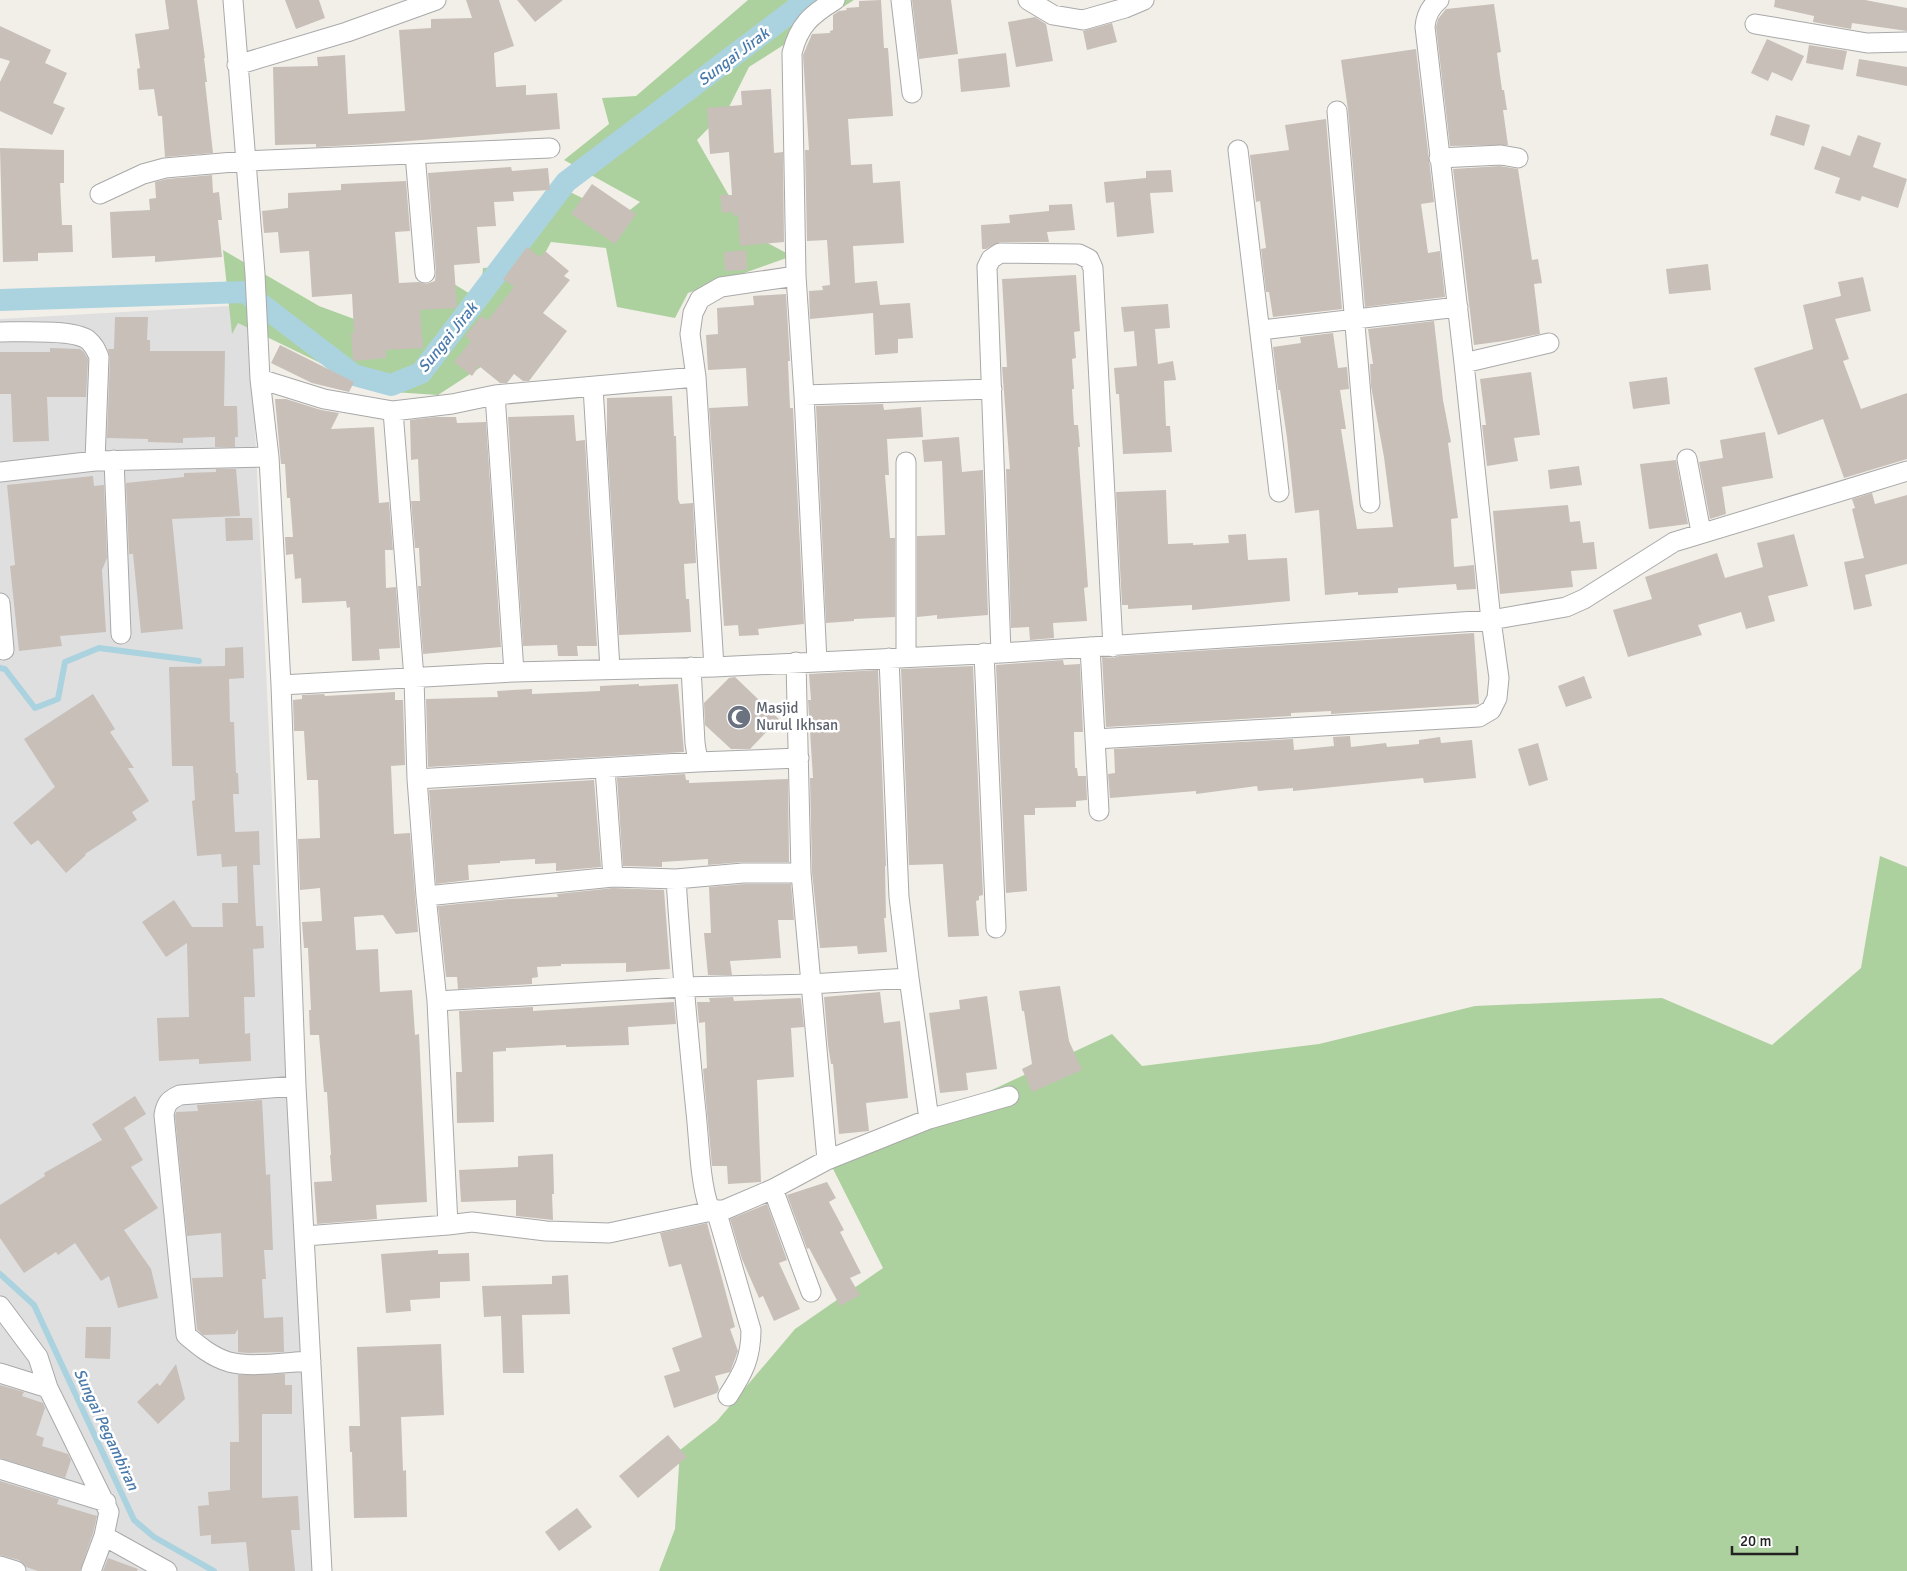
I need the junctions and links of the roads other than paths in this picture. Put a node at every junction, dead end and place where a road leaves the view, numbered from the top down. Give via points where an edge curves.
1 (233, 0) edge
2 (436, 0) edge
3 (835, 0) edge
4 (901, 0) edge
5 (1028, 0) edge
6 (1144, 0) edge
7 (1439, 0) edge
8 (1755, 24) dead end
9 (1907, 42) edge
10 (237, 65) junction
11 (912, 93) dead end
12 (1337, 112) dead end
13 (550, 148) dead end
14 (1238, 150) dead end
15 (415, 154) junction
16 (1439, 158) junction
17 (1518, 158) dead end
18 (245, 162) junction
19 (100, 194) dead end
20 (424, 273) dead end
21 (796, 276) junction
22 (1458, 307) junction
23 (1354, 319) junction
24 (1261, 330) junction
25 (0, 332) edge
26 (1549, 343) dead end
27 (1464, 363) junction
28 (696, 377) junction
29 (260, 379) junction
30 (593, 387) junction
31 (992, 389) junction
32 (495, 395) junction
33 (804, 395) junction
34 (392, 411) junction
35 (269, 456) junction
36 (1687, 459) dead end
37 (104, 460) junction
38 (906, 462) dead end
39 (1907, 471) edge
40 (0, 472) edge
41 (1279, 492) dead end
42 (1370, 503) dead end
43 (1701, 532) junction
44 (0, 603) edge
45 (1491, 620) junction
46 (120, 634) dead end
47 (1090, 647) junction
48 (1113, 647) junction
49 (4, 650) dead end
50 (992, 653) junction
51 (897, 658) junction
52 (817, 661) junction
53 (796, 662) junction
54 (690, 667) junction
55 (714, 667) junction
56 (610, 669) junction
57 (514, 672) junction
58 (414, 678) junction
59 (281, 685) junction
60 (1095, 739) junction
61 (799, 758) junction
62 (698, 762) junction
63 (605, 768) junction
64 (417, 779) junction
65 (1099, 811) dead end
66 (801, 873) junction
67 (613, 877) junction
68 (676, 879) junction
69 (426, 896) junction
70 (996, 928) dead end
71 (909, 978) junction
72 (810, 984) junction
73 (683, 987) junction
74 (437, 1001) junction
75 (296, 1086) junction
76 (1009, 1096) dead end
77 (929, 1119) junction
78 (827, 1160) junction
79 (772, 1189) junction
80 (716, 1210) junction
81 (448, 1225) junction
82 (305, 1236) junction
83 (811, 1292) dead end
84 (0, 1306) edge
85 (310, 1361) junction
86 (0, 1373) edge
87 (48, 1388) junction
88 (728, 1396) dead end
89 (0, 1468) edge
90 (106, 1502) junction
91 (104, 1536) junction
92 (0, 1566) edge
93 (16, 1571) edge
94 (91, 1571) edge
95 (167, 1571) edge
96 (322, 1571) edge

1 - 10 street
2 - 10 street via 347,32
3 - 21 street via 808,19 796,36 792,53
4 - 11 street
5 - 6 street via 1053,14 1084,20
7 - 16 street via 1426,17 1425,27
8 - 9 street via 1867,43
10 - 18 street
12 - 23 street
13 - 15 street
14 - 24 street
15 - 18 street
15 - 20 street
16 - 17 street via 1501,155
16 - 22 street
18 - 19 street via 165,168 143,174
18 - 29 street
21 - 28 street via 722,288 700,299 693,313 690,334
21 - 33 street
22 - 23 street
22 - 27 street
23 - 24 street
23 - 42 street
24 - 41 street
25 - 37 street via 52,332 87,339 95,347
26 - 27 street
27 - 45 street
28 - 30 street
28 - 55 street
29 - 34 street via 324,399
29 - 35 street
30 - 32 street
30 - 56 street
31 - 33 street
31 - 48 street via 987,268 991,259 1000,253 1079,254 1089,259 1093,268
31 - 50 street
32 - 34 street
32 - 57 street
33 - 52 street
34 - 58 street
35 - 37 street
35 - 59 street
36 - 43 street
37 - 40 street
37 - 46 street
38 - 51 street
39 - 43 street
43 - 45 street via 1667,545 1584,599 1566,607
44 - 49 street
45 - 48 street
45 - 60 street via 1499,678 1497,698 1491,710 1480,717
47 - 48 street
47 - 50 street
47 - 60 street
50 - 51 street
50 - 70 street
51 - 52 street
51 - 71 street via 899,897
52 - 53 street
53 - 55 street
53 - 61 street
54 - 55 street
54 - 56 street
54 - 62 street
56 - 57 street
57 - 58 street
58 - 59 street
58 - 64 street
59 - 75 street
60 - 65 street
61 - 62 street
61 - 66 street
62 - 63 street
63 - 64 street
63 - 67 street
64 - 69 street
66 - 68 street
66 - 72 street
67 - 68 street
67 - 69 street
68 - 73 street
69 - 74 street
71 - 72 street
71 - 77 street
72 - 73 street
72 - 78 street
73 - 74 street
73 - 80 street via 706,1198 710,1207
74 - 81 street
75 - 82 street
75 - 85 street via 180,1095 169,1099 164,1115 186,1335 210,1354 230,1362
76 - 77 street
77 - 78 street
78 - 79 street
79 - 80 street via 724,1210
79 - 83 street
80 - 81 street via 609,1233 546,1231 472,1222
80 - 88 street via 751,1330 746,1366
81 - 82 street
82 - 85 street
84 - 87 street via 38,1357
85 - 96 street
86 - 87 street
87 - 90 street
89 - 90 street
90 - 91 street via 109,1512
91 - 94 street
91 - 95 street
92 - 93 street

